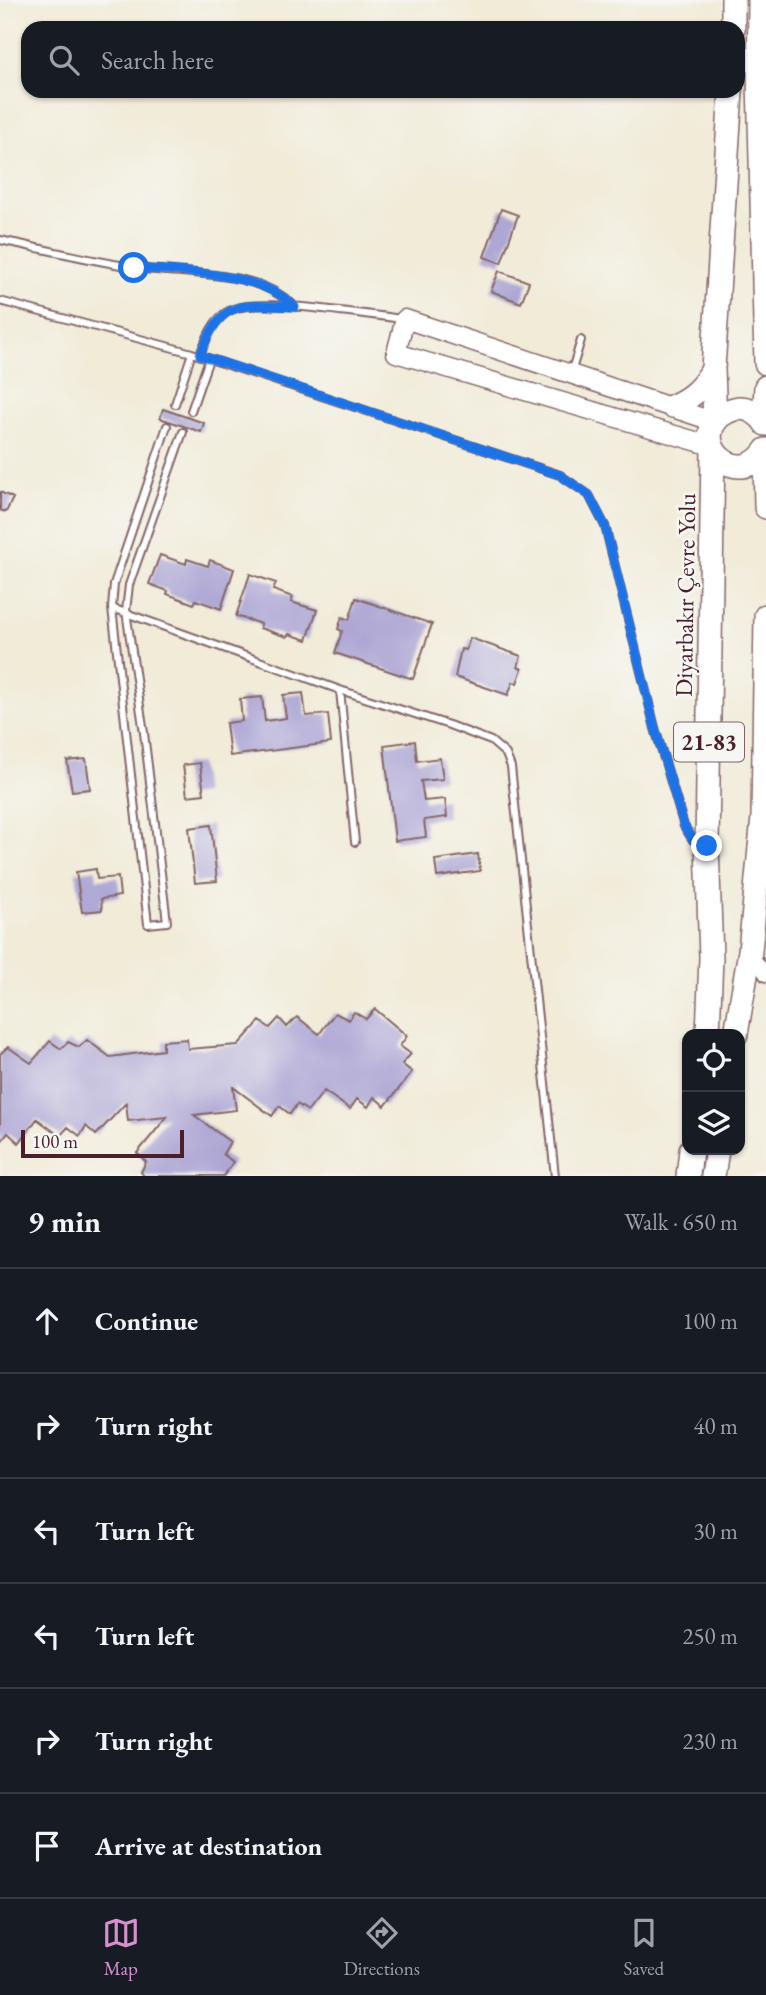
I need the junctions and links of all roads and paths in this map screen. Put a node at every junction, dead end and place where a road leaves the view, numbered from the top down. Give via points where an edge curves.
1 (733, 0) edge
2 (760, 0) edge
3 (733, 21) edge
4 (731, 98) edge
5 (0, 240) edge
6 (0, 301) edge
7 (295, 307) junction
8 (404, 319) junction
9 (581, 340) dead end
10 (192, 353) junction
11 (200, 355) junction
12 (209, 359) junction
13 (766, 363) edge
14 (713, 369) junction
15 (571, 375) junction
16 (766, 387) edge
17 (175, 404) dead end
18 (673, 406) junction
19 (191, 411) dead end
20 (715, 422) junction
21 (765, 423) edge
22 (167, 426) dead end
23 (183, 432) dead end
24 (713, 447) junction
25 (766, 451) edge
26 (766, 507) edge
27 (112, 608) junction
28 (126, 611) junction
29 (766, 616) edge
30 (340, 690) junction
31 (764, 817) edge
32 (355, 842) dead end
33 (707, 846) junction
34 (750, 951) junction
35 (766, 975) edge
36 (708, 1029) edge
37 (737, 1029) edge
38 (690, 1155) edge
39 (716, 1155) edge
40 (555, 1176) edge
41 (688, 1176) edge
42 (713, 1176) edge

1 - 3 highway
2 - 13 highway
4 - 14 highway
5 - 7 lane via 134,268 221,275 275,291
6 - 10 lane
7 - 8 lane
7 - 11 lane via 243,305 227,312 210,330
8 - 15 main road
8 - 24 main road via 396,353
9 - 15 lane
10 - 11 lane
10 - 17 lane
11 - 12 lane
12 - 19 lane
12 - 33 lane via 560,475 589,495 605,526 684,826 693,840
14 - 18 highway via 704,385
14 - 20 highway
15 - 18 main road
16 - 21 highway
18 - 20 main road
20 - 21 highway via 736,408 752,411
20 - 24 highway, Diyarbakır Çevre Yolu
22 - 27 lane via 114,584
23 - 28 lane via 129,585
24 - 25 highway via 723,461 738,467 754,463
24 - 33 highway, Diyarbakır Çevre Yolu / 21-83
25 - 26 highway
27 - 28 lane
27 - 28 lane via 148,924 167,922
28 - 30 lane
29 - 31 highway, 21-83
30 - 32 lane
30 - 40 lane via 491,741 506,754
31 - 34 highway, 21-83
33 - 36 highway, Diyarbakır Çevre Yolu / 21-83
34 - 35 street
34 - 37 highway, 21-83
38 - 41 highway
39 - 42 highway

